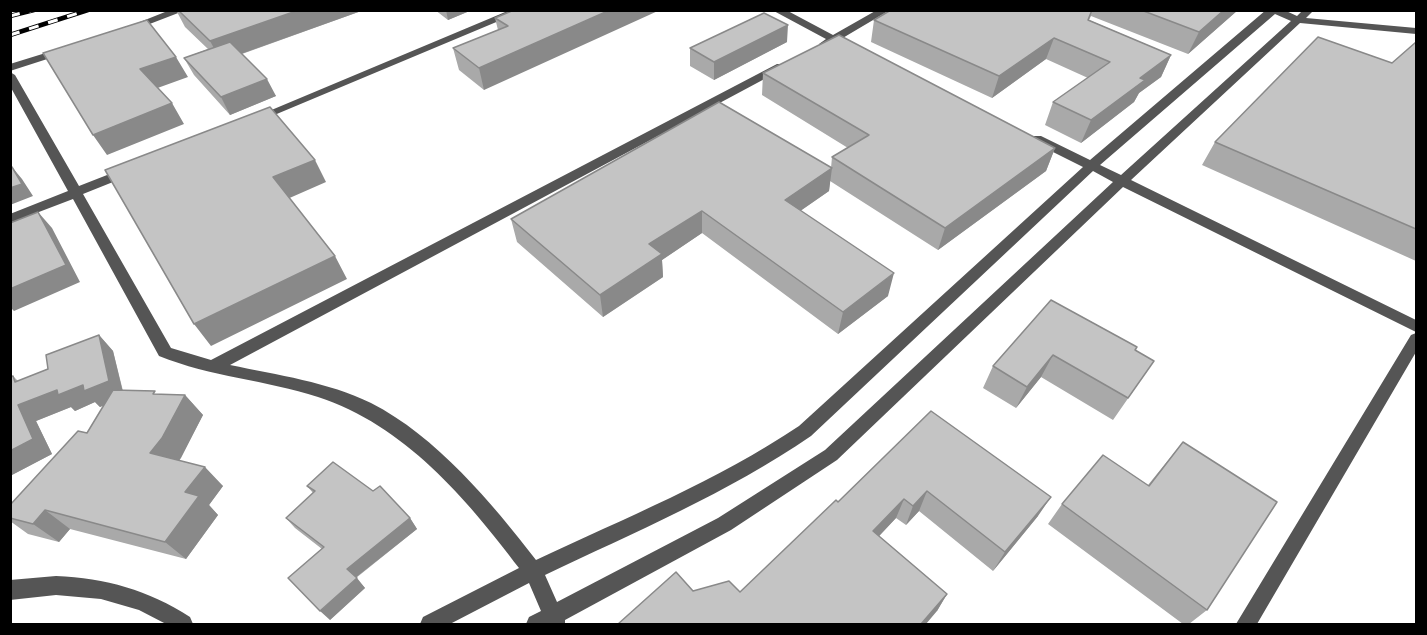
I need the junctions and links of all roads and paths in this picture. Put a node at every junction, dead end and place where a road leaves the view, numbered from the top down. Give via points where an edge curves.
1 (181, 10) edge
2 (520, 10) edge
3 (777, 10) edge
4 (885, 10) edge
5 (1273, 10) edge
6 (1303, 15) edge
7 (124, 30) edge
8 (1416, 31) edge
9 (834, 39) junction
10 (79, 45) edge
11 (855, 49) edge
12 (813, 50) edge
13 (792, 61) edge
14 (10, 68) edge
15 (10, 75) edge
16 (243, 124) edge
17 (1027, 134) edge
18 (143, 166) edge
19 (1091, 166) junction
20 (1123, 180) junction
21 (77, 193) junction
22 (10, 219) edge
23 (1416, 326) edge
24 (1416, 339) edge
25 (213, 366) junction
26 (533, 571) junction
27 (10, 590) edge
28 (555, 620) edge
29 (183, 624) edge
30 (430, 624) edge
31 (536, 624) edge
32 (1246, 624) edge

1 - 7 lane
2 - 16 lane
3 - 9 lane
4 - 9 lane
5 - 6 lane
5 - 19 lane
6 - 8 lane
6 - 20 lane
9 - 11 lane
9 - 12 lane
10 - 14 lane
13 - 25 lane
15 - 21 lane
17 - 19 lane
18 - 21 lane
19 - 20 lane
19 - 26 lane via 805,431 750,467
20 - 23 lane
20 - 28 lane via 831,455 785,489
21 - 22 lane
21 - 25 lane via 165,352
24 - 32 lane
25 - 26 lane via 318,390 364,408 403,431 468,493
26 - 28 lane
26 - 30 lane
27 - 29 lane via 58,585 116,592 150,604
28 - 31 lane

